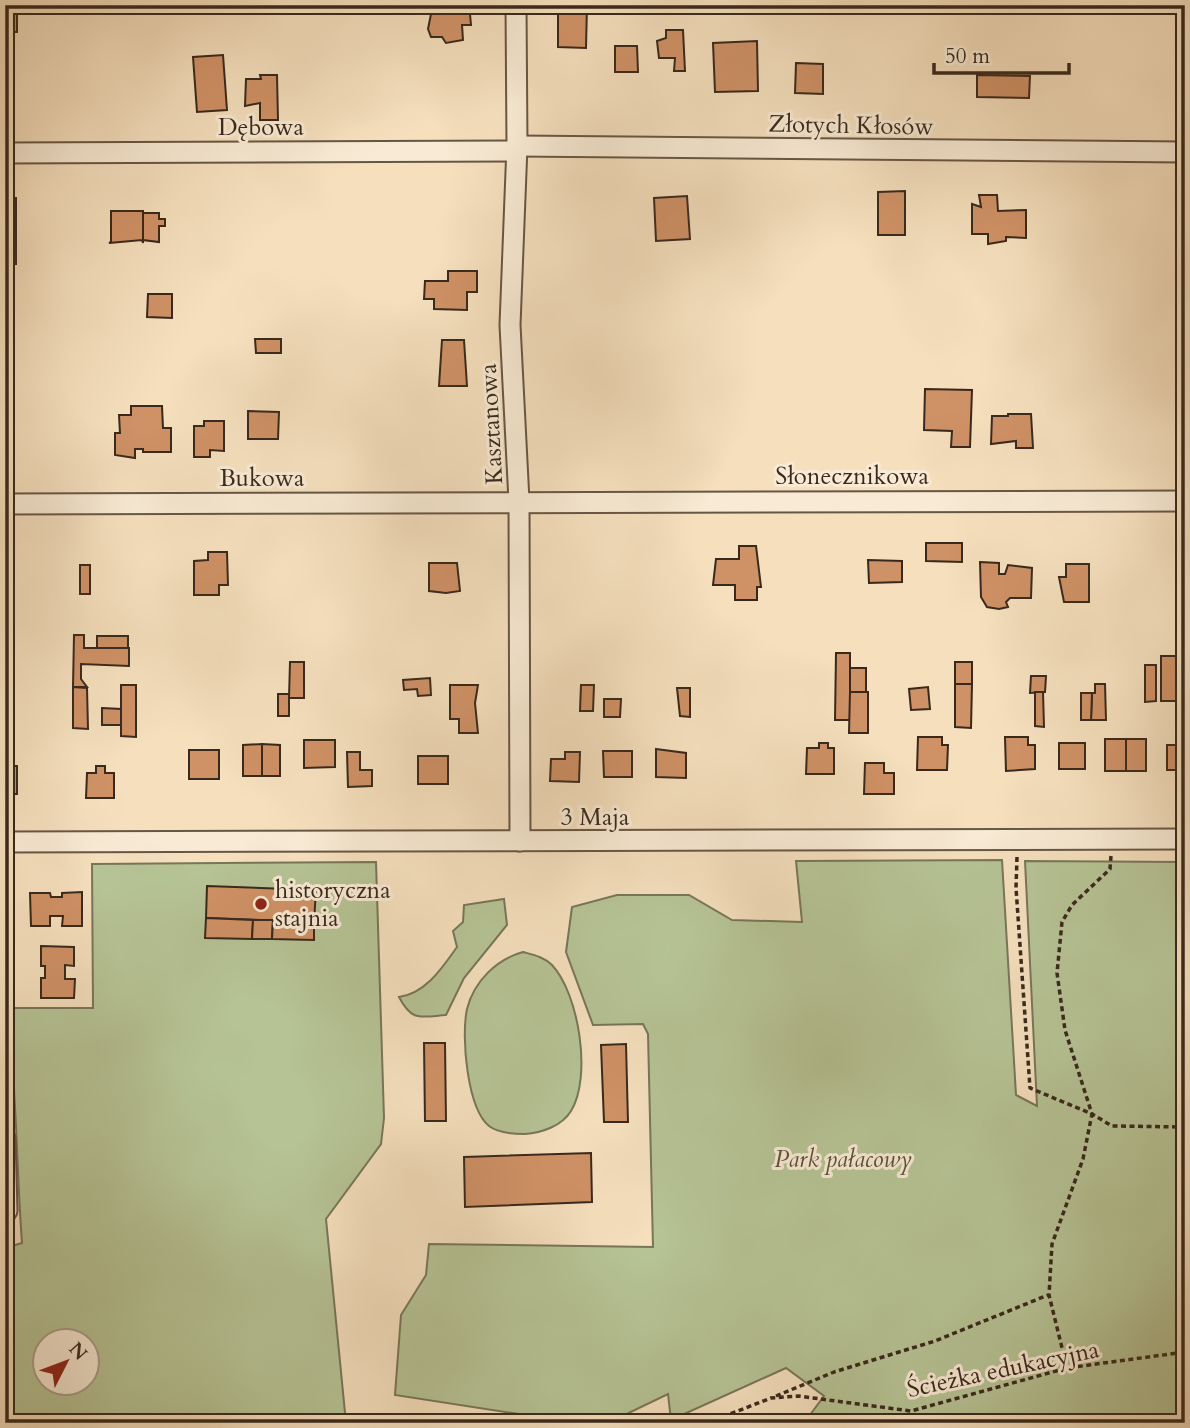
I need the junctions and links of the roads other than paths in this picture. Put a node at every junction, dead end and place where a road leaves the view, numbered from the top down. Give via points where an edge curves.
1 (516, 5) edge
2 (517, 148) junction
3 (1185, 152) edge
4 (5, 153) edge
5 (1185, 500) edge
6 (519, 501) junction
7 (5, 504) edge
8 (1185, 839) edge
9 (520, 841) junction
10 (5, 842) edge
11 (5, 1138) edge
12 (7, 1211) dead end

1 - 2 street, Kasztanowa
2 - 3 street, Złotych Kłosów
2 - 4 street, Dębowa
2 - 6 street, Kasztanowa via 510,325
5 - 6 street, Słonecznikowa
6 - 7 street, Bukowa
6 - 9 street, Kasztanowa
8 - 9 street, 3 Maja
9 - 10 street, 3 Maja
11 - 12 street

